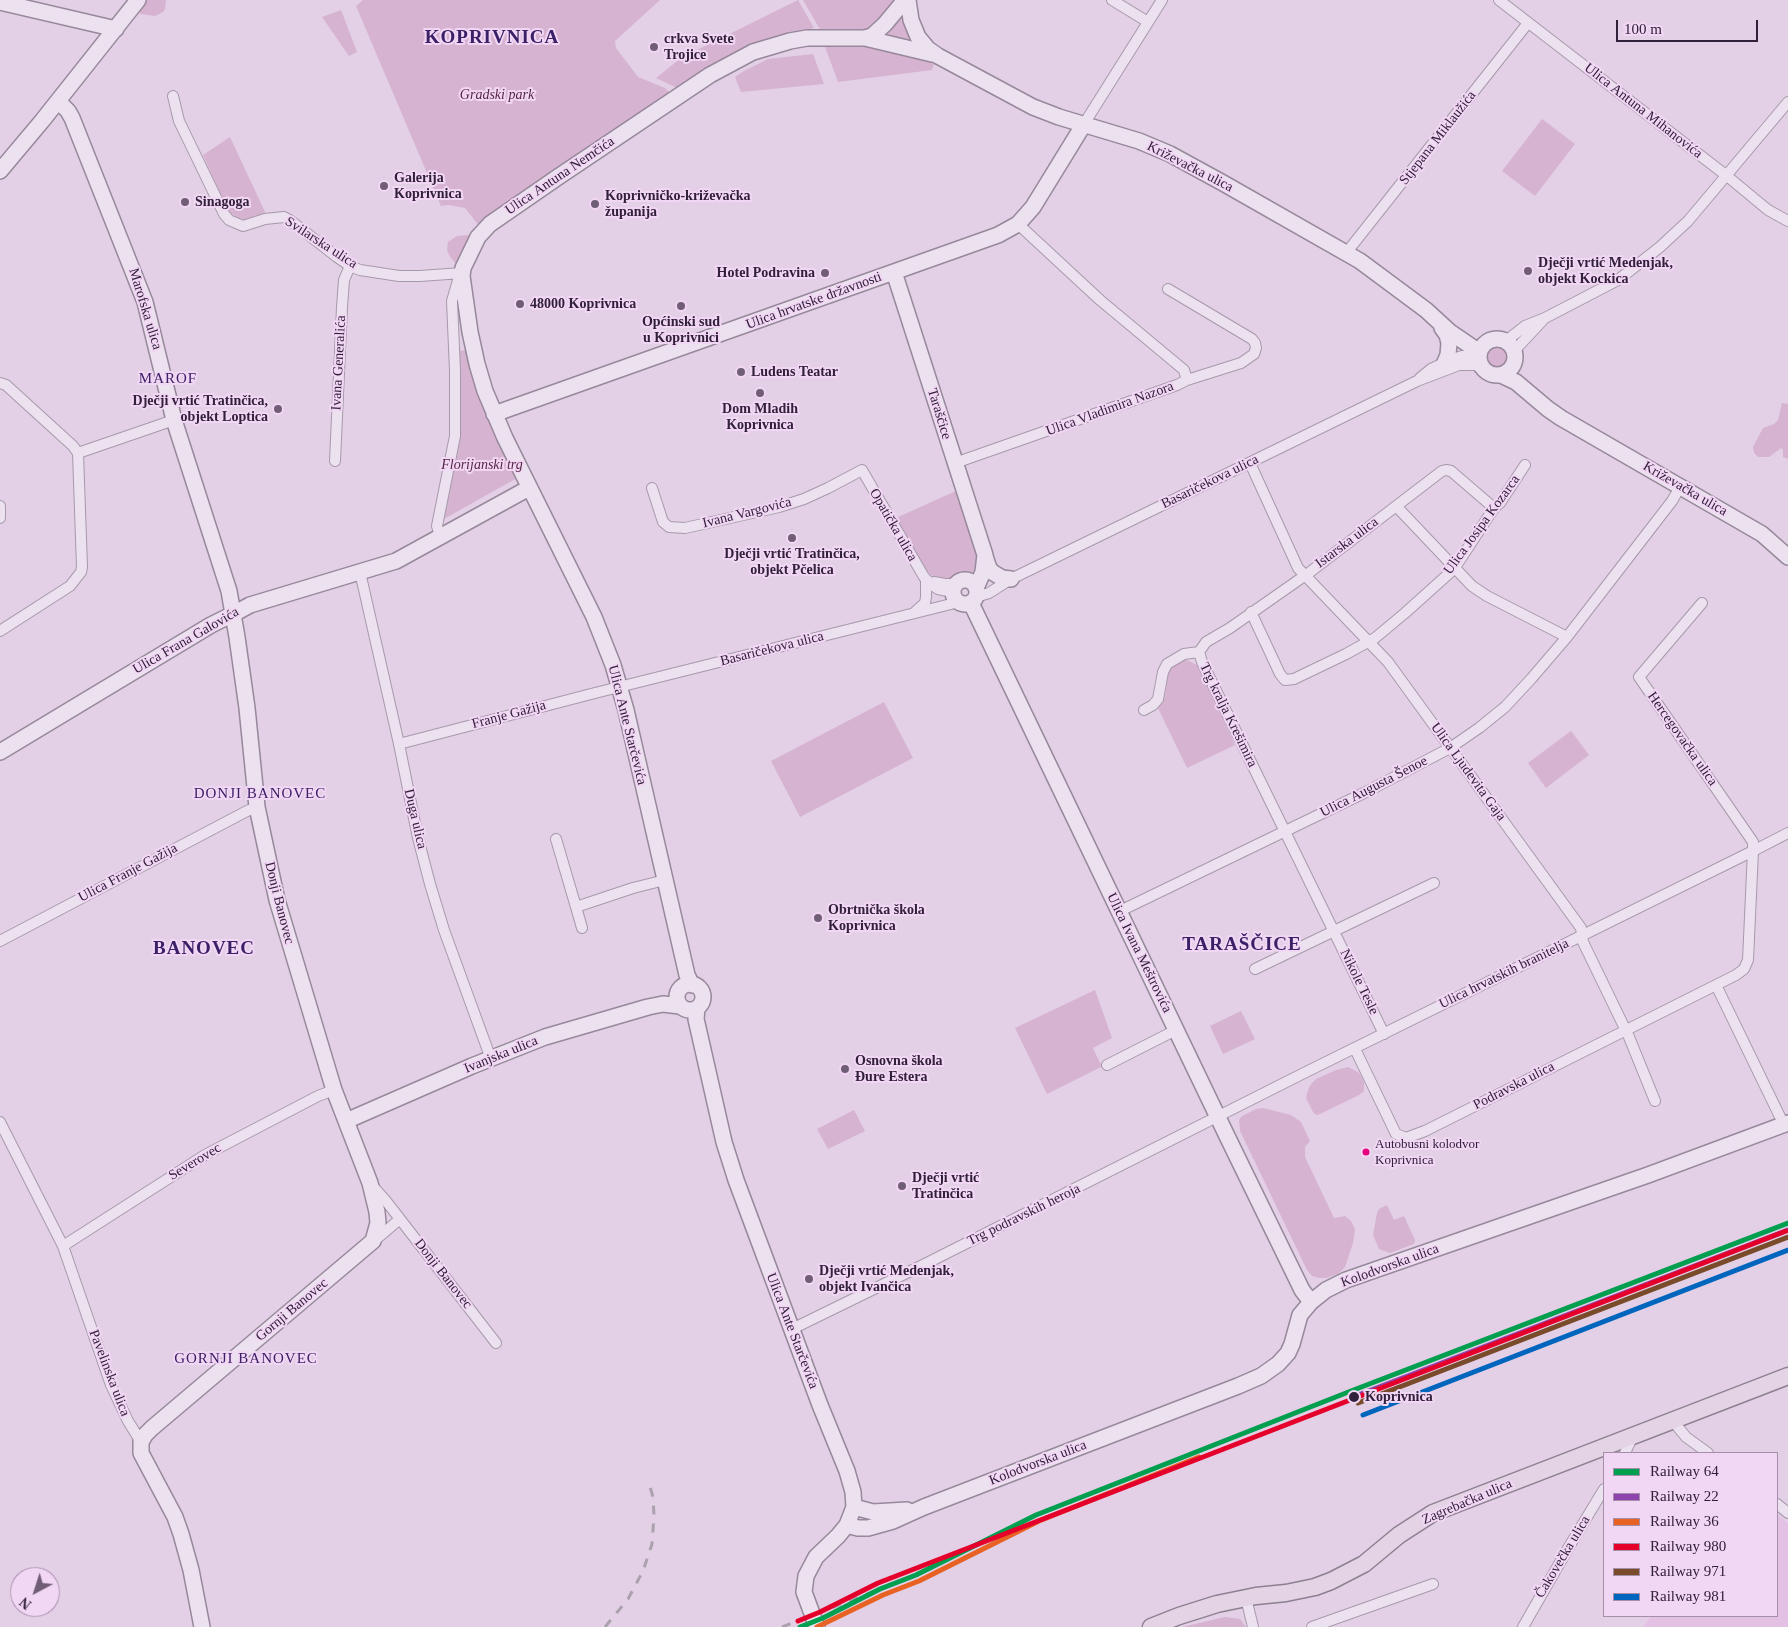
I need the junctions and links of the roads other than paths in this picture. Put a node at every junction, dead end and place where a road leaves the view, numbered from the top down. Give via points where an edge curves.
1 (138, 0) edge
2 (907, 0) edge
3 (1112, 0) edge
4 (1162, 0) edge
5 (1499, 0) edge
6 (0, 2) edge
7 (1148, 22) junction
8 (1528, 23) junction
9 (116, 29) junction
10 (865, 38) junction
11 (938, 56) junction
12 (173, 96) dead end
13 (58, 101) junction
14 (1787, 105) edge
15 (1084, 124) junction
16 (0, 171) edge
17 (1727, 176) junction
18 (1788, 221) edge
19 (1018, 224) junction
20 (1347, 252) junction
21 (350, 266) junction
22 (894, 272) junction
23 (462, 273) junction
24 (1168, 289) dead end
25 (1426, 310) junction
26 (1438, 323) junction
27 (472, 344) junction
28 (455, 352) junction
29 (1511, 352) junction
30 (1482, 355) junction
31 (1445, 362) junction
32 (1501, 375) junction
33 (1187, 380) junction
34 (1417, 381) junction
35 (0, 383) edge
36 (494, 414) junction
37 (174, 420) junction
38 (1578, 426) junction
39 (78, 453) junction
40 (335, 461) dead end
41 (1250, 462) junction
42 (955, 463) junction
43 (1526, 465) dead end
44 (862, 470) joint
45 (1680, 487) junction
46 (529, 488) junction
47 (652, 488) dead end
48 (0, 506) edge
49 (1396, 506) junction
50 (1494, 508) junction
51 (0, 518) edge
52 (440, 536) junction
53 (984, 555) junction
54 (1788, 557) edge
55 (1454, 569) junction
56 (360, 572) junction
57 (1305, 575) junction
58 (926, 580) junction
59 (1007, 582) junction
60 (964, 593) junction
61 (1702, 603) dead end
62 (919, 612) junction
63 (1251, 612) junction
64 (233, 613) junction
65 (0, 631) edge
66 (1567, 637) junction
67 (1368, 641) junction
68 (1199, 652) junction
69 (619, 687) junction
70 (1144, 710) dead end
71 (399, 744) junction
72 (1450, 748) junction
73 (1, 749) edge
74 (257, 807) junction
75 (1286, 830) junction
76 (1788, 833) edge
77 (556, 839) dead end
78 (1753, 851) junction
79 (665, 880) junction
80 (1434, 883) dead end
81 (576, 907) junction
82 (1118, 912) junction
83 (582, 928) dead end
84 (1334, 931) junction
85 (1582, 936) junction
86 (0, 941) edge
87 (1256, 969) dead end
88 (1716, 985) junction
89 (688, 998) junction
90 (1176, 1030) junction
91 (1625, 1030) junction
92 (1384, 1034) junction
93 (1355, 1049) junction
94 (491, 1059) junction
95 (1107, 1065) dead end
96 (334, 1090) junction
97 (1255, 1099) joint
98 (1654, 1102) dead end
99 (1218, 1117) junction
100 (346, 1121) junction
101 (0, 1122) edge
102 (1786, 1124) edge
103 (370, 1183) junction
104 (400, 1219) junction
105 (373, 1242) junction
106 (63, 1246) junction
107 (1311, 1302) junction
108 (792, 1329) junction
109 (496, 1342) dead end
110 (1788, 1376) edge
111 (1673, 1421) junction
112 (1632, 1438) junction
113 (141, 1442) junction
114 (1625, 1452) edge
115 (1707, 1452) edge
116 (1600, 1453) edge
117 (1603, 1491) edge
118 (1778, 1505) edge
119 (854, 1507) junction
120 (924, 1508) junction
121 (1788, 1513) edge
122 (847, 1525) junction
123 (1433, 1584) dead end
124 (1246, 1598) junction
125 (202, 1627) edge
126 (817, 1627) edge
127 (1151, 1627) edge
128 (1253, 1627) edge
129 (1312, 1627) edge
130 (1523, 1627) edge

1 - 9 main road
2 - 10 main road via 877,32
2 - 11 main road, Križevačka ulica via 918,37
3 - 7 street
4 - 7 street
5 - 8 street, Ulica Antuna Mihanovića
6 - 9 main road
7 - 15 street
8 - 17 street, Ulica Antuna Mihanovića
8 - 20 street, Stjepana Miklaužića
9 - 13 main road
10 - 11 main road, Križevačka ulica
10 - 23 main road, Ulica Antuna Nemčića via 807,38 742,58 710,75 485,228 474,244
11 - 15 main road, Križevačka ulica via 1034,107
12 - 21 street, Svilarska ulica via 179,120 229,220 243,226 284,217
13 - 16 main road
13 - 37 main road, Marofska ulica via 72,118 142,294
14 - 17 street
15 - 19 main road, Ulica hrvatske državnosti via 1046,188
15 - 20 main road, Križevačka ulica via 1170,154
17 - 18 street, Ulica Antuna Mihanovića via 1768,210
17 - 29 street via 1688,221 1644,260 1618,280 1525,326
19 - 22 main road, Ulica hrvatske državnosti via 998,235
19 - 33 street, Ulica Vladimira Nazora via 1100,300 1184,370
20 - 25 main road, Križevačka ulica
21 - 23 street, Svilarska ulica via 399,276
21 - 40 street, Ivana Generalića via 344,280
22 - 36 main road, Ulica hrvatske državnosti
22 - 42 main road, Taraščice
23 - 27 main road
23 - 28 street via 452,301
24 - 33 street via 1255,343 1254,354 1241,363
25 - 26 main road, Križevačka ulica
25 - 30 main road, Križevačka ulica via 1473,338
26 - 30 main road, Križevačka ulica
26 - 31 main road via 1449,343
27 - 28 street via 458,346
27 - 36 main road
28 - 52 street via 455,436 437,526
29 - 30 main road via 1496,338
29 - 32 main road via 1508,372
29 - 38 main road, Križevačka ulica via 1523,376
30 - 31 street, Basaričekova ulica via 1462,356
30 - 32 main road, Križevačka ulica via 1490,374
30 - 34 street, Basaričekova ulica via 1475,365 1459,365
31 - 34 street, Basaričekova ulica via 1430,369
32 - 38 main road, Križevačka ulica via 1516,382 1548,410
33 - 42 street, Ulica Vladimira Nazora
34 - 41 street, Basaričekova ulica
35 - 39 street
36 - 46 main road
37 - 39 street
37 - 64 main road, Marofska ulica
38 - 45 main road, Križevačka ulica
39 - 65 street via 81,572 70,586
41 - 57 street, Ulica Ljudevita Gaja via 1294,560
41 - 59 street, Basaričekova ulica
42 - 53 main road, Taraščice
43 - 50 street, Ulica Josipa Kozarca
44 - 47 street, Ivana Vargovića via 796,502 685,528 670,527 663,522
44 - 58 street, Opatička ulica
45 - 54 main road, Križevačka ulica via 1762,534
45 - 66 street, Ulica Augusta Šenoe
46 - 52 main road
46 - 69 main road, Ulica Ante Starčevića via 594,617
48 - 51 street
49 - 50 street, Istarska ulica via 1446,470
49 - 55 street
49 - 57 street, Istarska ulica
50 - 55 street, Ulica Josipa Kozarca
52 - 56 main road, Ulica Frana Galovića via 396,561
53 - 59 main road via 992,572
53 - 60 main road, Taraščice via 983,572
55 - 66 street via 1487,596
55 - 67 street, Ulica Josipa Kozarca
56 - 64 main road, Ulica Frana Galovića
56 - 71 street, Duga ulica
57 - 63 street, Istarska ulica
57 - 67 street, Ulica Ljudevita Gaja
58 - 60 street via 946,584
58 - 62 street via 925,603
59 - 60 street, Basaričekova ulica
60 - 62 street, Basaričekova ulica
60 - 82 main road, Ulica Ivana Meštrovića
61 - 78 street, Hercegovačka ulica via 1639,677 1753,842
62 - 69 street, Basaričekova ulica
63 - 67 street, Ulica Josipa Kozarca via 1285,680 1310,672
63 - 68 street, Istarska ulica via 1206,642
64 - 73 main road, Ulica Frana Galovića
64 - 74 main road, Donji Banovec
66 - 72 street, Ulica Augusta Šenoe via 1505,707
67 - 72 street, Ulica Ljudevita Gaja via 1388,662
68 - 70 street, Trg kralja Krešimira via 1184,654 1167,664 1158,699
68 - 75 street, Trg kralja Krešimira
69 - 71 street, Franje Gažija
69 - 79 main road, Ulica Ante Starčevića
71 - 94 street, Duga ulica via 418,838 436,902
72 - 75 street, Ulica Augusta Šenoe
72 - 85 street, Ulica Ljudevita Gaja via 1581,928
74 - 86 street, Ulica Franje Gažija
74 - 96 main road, Donji Banovec via 277,900
75 - 82 street, Ulica Augusta Šenoe
75 - 84 street, Nikole Tesle
76 - 78 street
77 - 81 street
78 - 85 street, Ulica hrvatskih branitelja
78 - 88 street, Podravska ulica via 1748,960 1744,969
79 - 81 street
79 - 89 main road, Ulica Ante Starčevića
80 - 84 street
81 - 83 street
82 - 90 main road, Ulica Ivana Meštrovića
84 - 87 street
84 - 92 street, Nikole Tesle
85 - 91 street, Ulica Ljudevita Gaja
85 - 92 street, Ulica hrvatskih branitelja
88 - 91 street, Podravska ulica
88 - 102 street
89 - 94 main road, Ivanjska ulica via 555,1034
89 - 108 main road, Ulica Ante Starčevića via 733,1171
90 - 95 street
90 - 99 main road, Ulica Ivana Meštrovića
91 - 93 street, Podravska ulica via 1406,1138 1393,1130
91 - 98 street, Ulica Ljudevita Gaja
92 - 93 street, Ulica hrvatskih branitelja
93 - 97 street, Ulica hrvatskih branitelja
94 - 100 main road, Ivanjska ulica
96 - 100 main road, Donji Banovec
96 - 106 street, Severovec via 205,1155
97 - 99 street, Trg podravskih heroja
99 - 107 main road, Ulica Ivana Meštrovića via 1302,1290
99 - 108 street, Trg podravskih heroja
100 - 103 main road, Donji Banovec
101 - 106 street, Pavelinska ulica
102 - 107 main road, Kolodvorska ulica via 1346,1280
103 - 104 street, Donji Banovec
103 - 105 main road, Donji Banovec via 378,1223
104 - 105 street, Gornji Banovec
104 - 109 street, Donji Banovec
105 - 113 main road, Gornji Banovec via 157,1423
106 - 113 street, Pavelinska ulica via 111,1385
107 - 120 main road, Kolodvorska ulica via 1300,1315 1288,1353 1261,1376
108 - 119 main road, Ulica Ante Starčevića via 851,1481
110 - 111 main road, Zagrebačka ulica
111 - 112 main road, Zagrebačka ulica
111 - 115 street via 1686,1437
112 - 114 street
112 - 116 main road, Zagrebačka ulica
113 - 125 main road, Pavelinska ulica via 142,1453 181,1534
116 - 124 main road, Zagrebačka ulica via 1434,1512 1364,1564 1331,1581 1286,1593
117 - 130 street, Čakovečka ulica
118 - 121 street
119 - 120 main road, Kolodvorska ulica via 880,1512
119 - 122 main road, Ulica Ante Starčevića
120 - 122 main road, Kolodvorska ulica via 873,1527
122 - 126 main road, Ulica Ante Starčevića via 816,1557 806,1576 804,1592
123 - 129 street
124 - 127 main road, Zagrebačka ulica via 1204,1608
124 - 128 street

